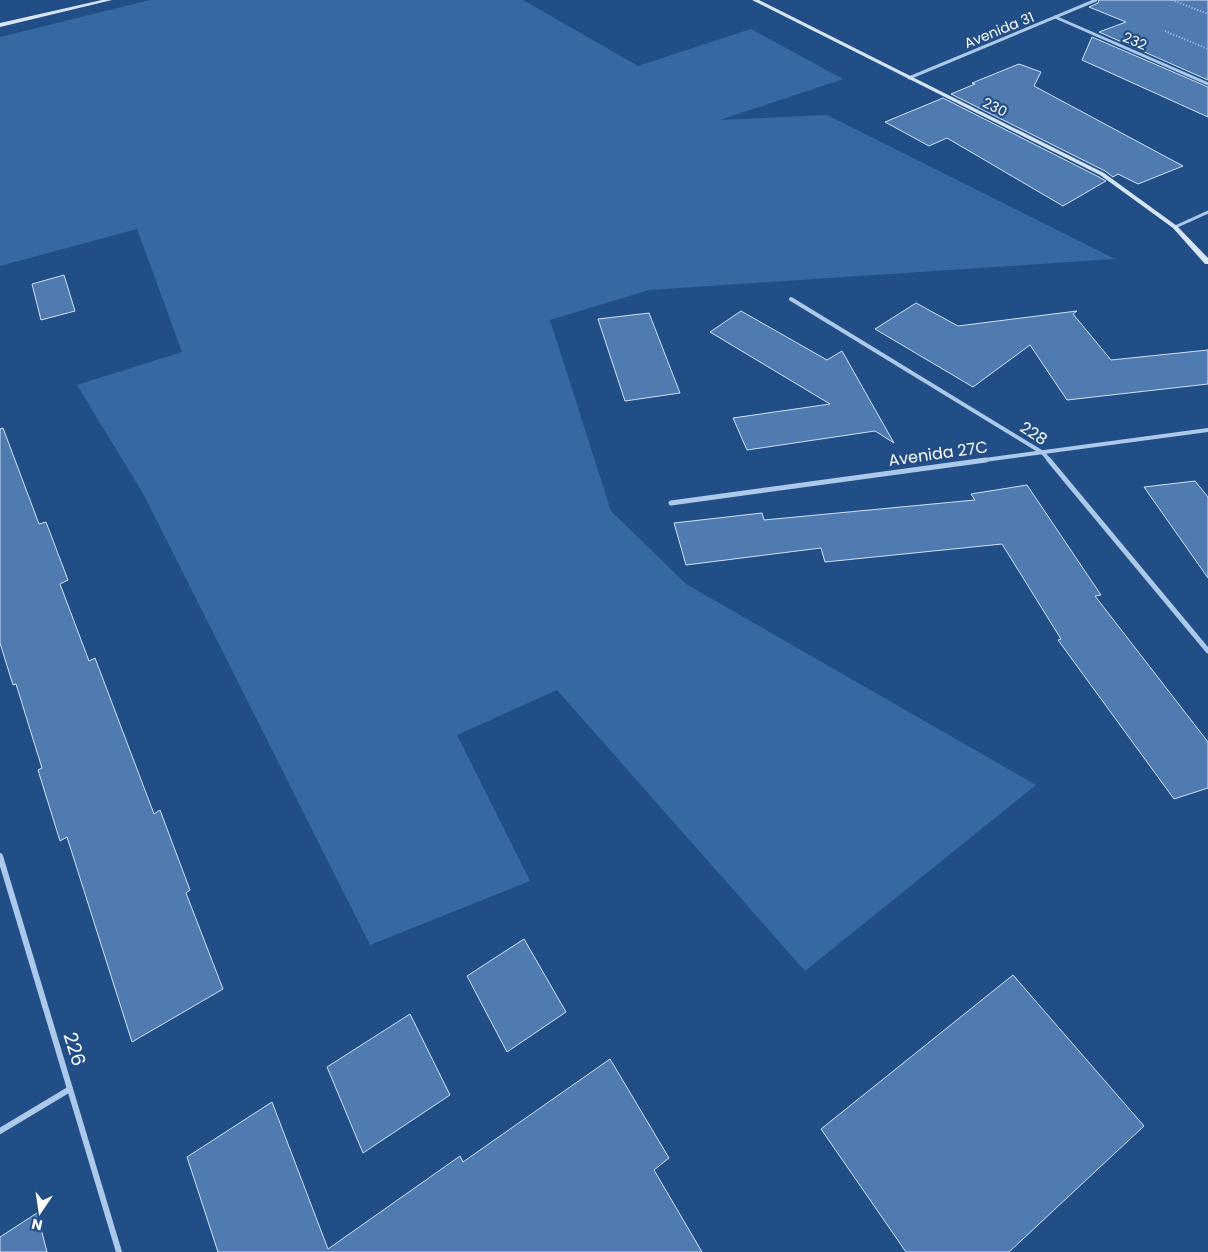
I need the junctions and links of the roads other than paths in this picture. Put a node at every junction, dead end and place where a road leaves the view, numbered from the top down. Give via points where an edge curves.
1 (109, 0) edge
2 (754, 0) edge
3 (1096, 0) edge
4 (1054, 18) junction
5 (0, 24) edge
6 (908, 78) junction
7 (1208, 84) edge
8 (1208, 212) edge
9 (1175, 227) junction
10 (1208, 262) edge
11 (791, 300) dead end
12 (1208, 430) edge
13 (1043, 452) junction
14 (671, 503) dead end
15 (1208, 651) edge
16 (0, 856) edge
17 (70, 1089) junction
18 (0, 1131) edge
19 (119, 1252) edge

1 - 5 street
2 - 6 street, 230
3 - 4 street, Avenida 31
4 - 6 street, Avenida 31
4 - 7 street, 232
6 - 9 street, 230 via 1102,174
8 - 9 lane
9 - 10 street, 230
11 - 13 street, 228
12 - 13 street, Avenida 27C
13 - 14 street, Avenida 27C
13 - 15 street, 228
16 - 17 street, 226
17 - 18 street
17 - 19 street, 226

